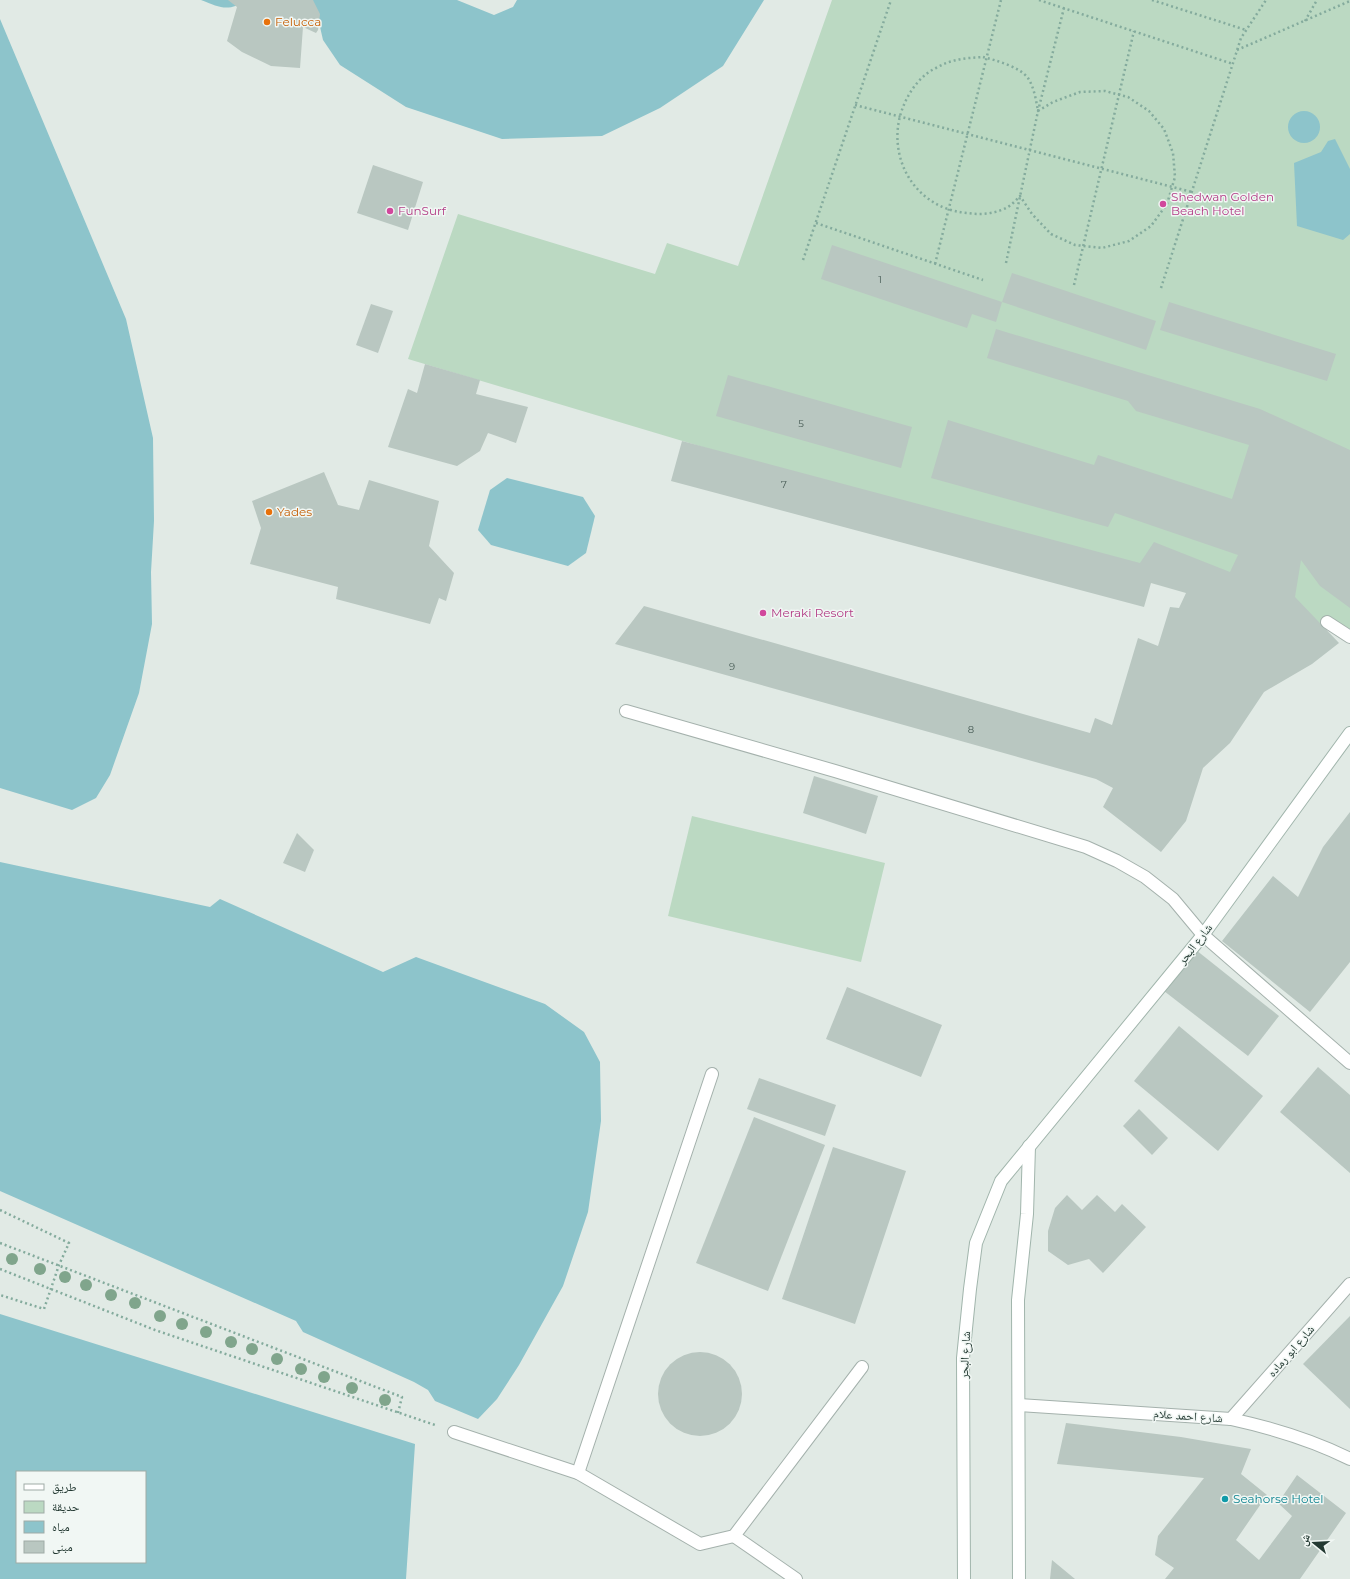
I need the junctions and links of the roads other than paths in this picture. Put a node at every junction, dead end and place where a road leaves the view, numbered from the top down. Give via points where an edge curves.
1 (1327, 622) dead end
2 (1350, 637) edge
3 (626, 711) dead end
4 (1350, 733) edge
5 (1203, 935) junction
6 (1350, 1063) edge
7 (712, 1074) dead end
8 (1029, 1146) junction
9 (1350, 1284) edge
10 (862, 1367) dead end
11 (1019, 1405) junction
12 (1231, 1419) junction
13 (454, 1432) road end
14 (1350, 1459) edge
15 (578, 1473) junction
16 (734, 1536) junction
17 (796, 1579) edge
18 (964, 1579) edge
19 (1019, 1579) edge

1 - 2 main road
3 - 5 main road via 1086,847 1145,877 1173,899
4 - 5 main road, شارع البحر
5 - 6 main road
5 - 8 main road, شارع البحر
7 - 15 main road
8 - 11 main road via 1027,1214 1018,1300
8 - 18 main road, شارع البحر via 1000,1181 976,1243 963,1358
9 - 12 main road, شارع ابو رماده
10 - 16 main road
11 - 12 main road, شارع احمد علام
11 - 19 main road
12 - 14 main road, شارع احمد علام via 1266,1426
13 - 15 main road
15 - 16 main road via 700,1544
16 - 17 main road

